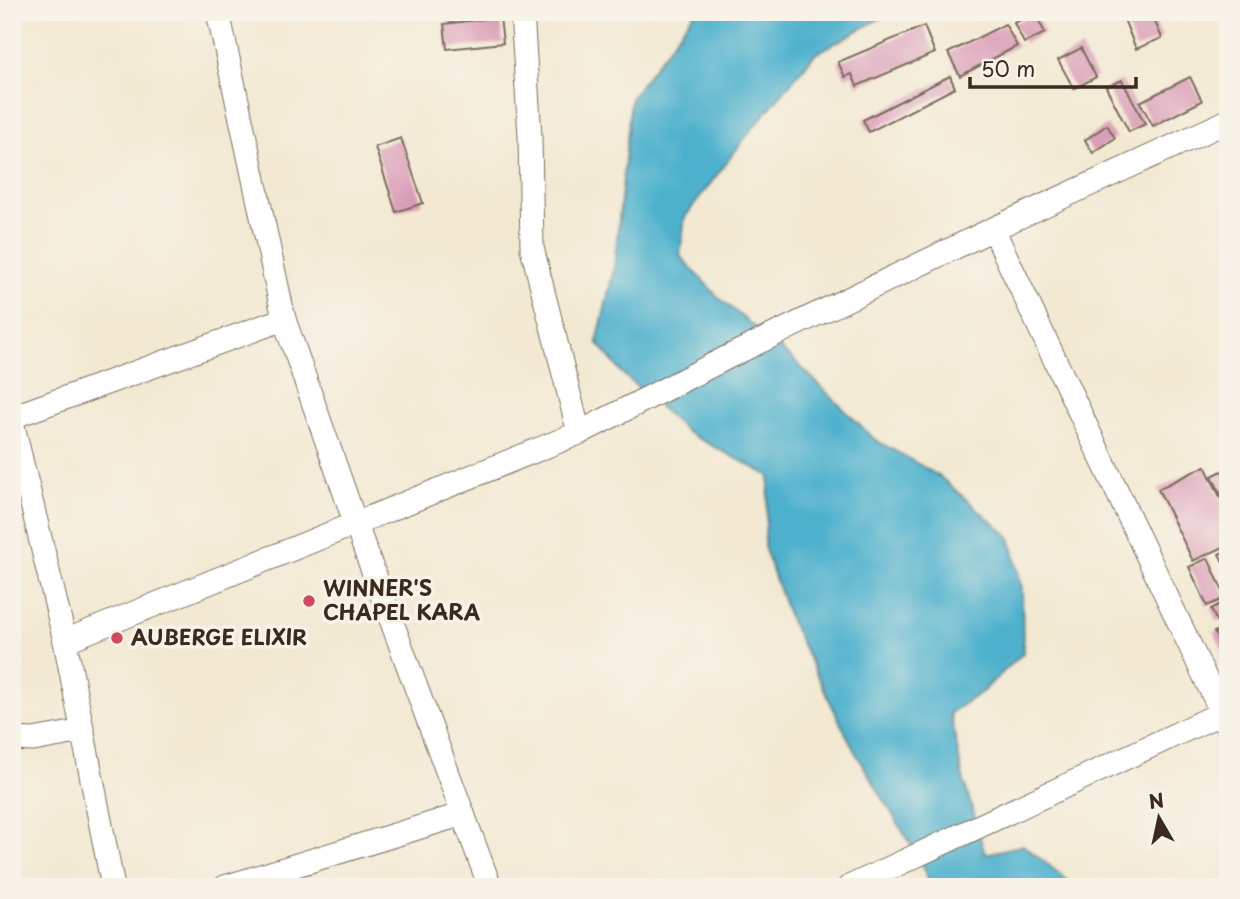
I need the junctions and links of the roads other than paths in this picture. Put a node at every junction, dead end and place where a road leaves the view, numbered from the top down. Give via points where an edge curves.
1 (218, 12) edge
2 (522, 12) edge
3 (1228, 121) edge
4 (993, 229) junction
5 (284, 319) junction
6 (12, 419) edge
7 (579, 433) junction
8 (356, 525) junction
9 (65, 640) junction
10 (1226, 716) edge
11 (83, 732) junction
12 (12, 739) edge
13 (463, 814) junction
14 (113, 887) edge
15 (225, 887) edge
16 (490, 887) edge
17 (849, 887) edge

1 - 5 street
2 - 7 street via 532,248
3 - 4 street
4 - 7 street
4 - 10 street
5 - 6 street
5 - 8 street
6 - 9 street
7 - 8 street
8 - 9 street
8 - 13 street
9 - 11 street
10 - 17 street
11 - 12 street
11 - 14 street
13 - 15 street
13 - 16 street

